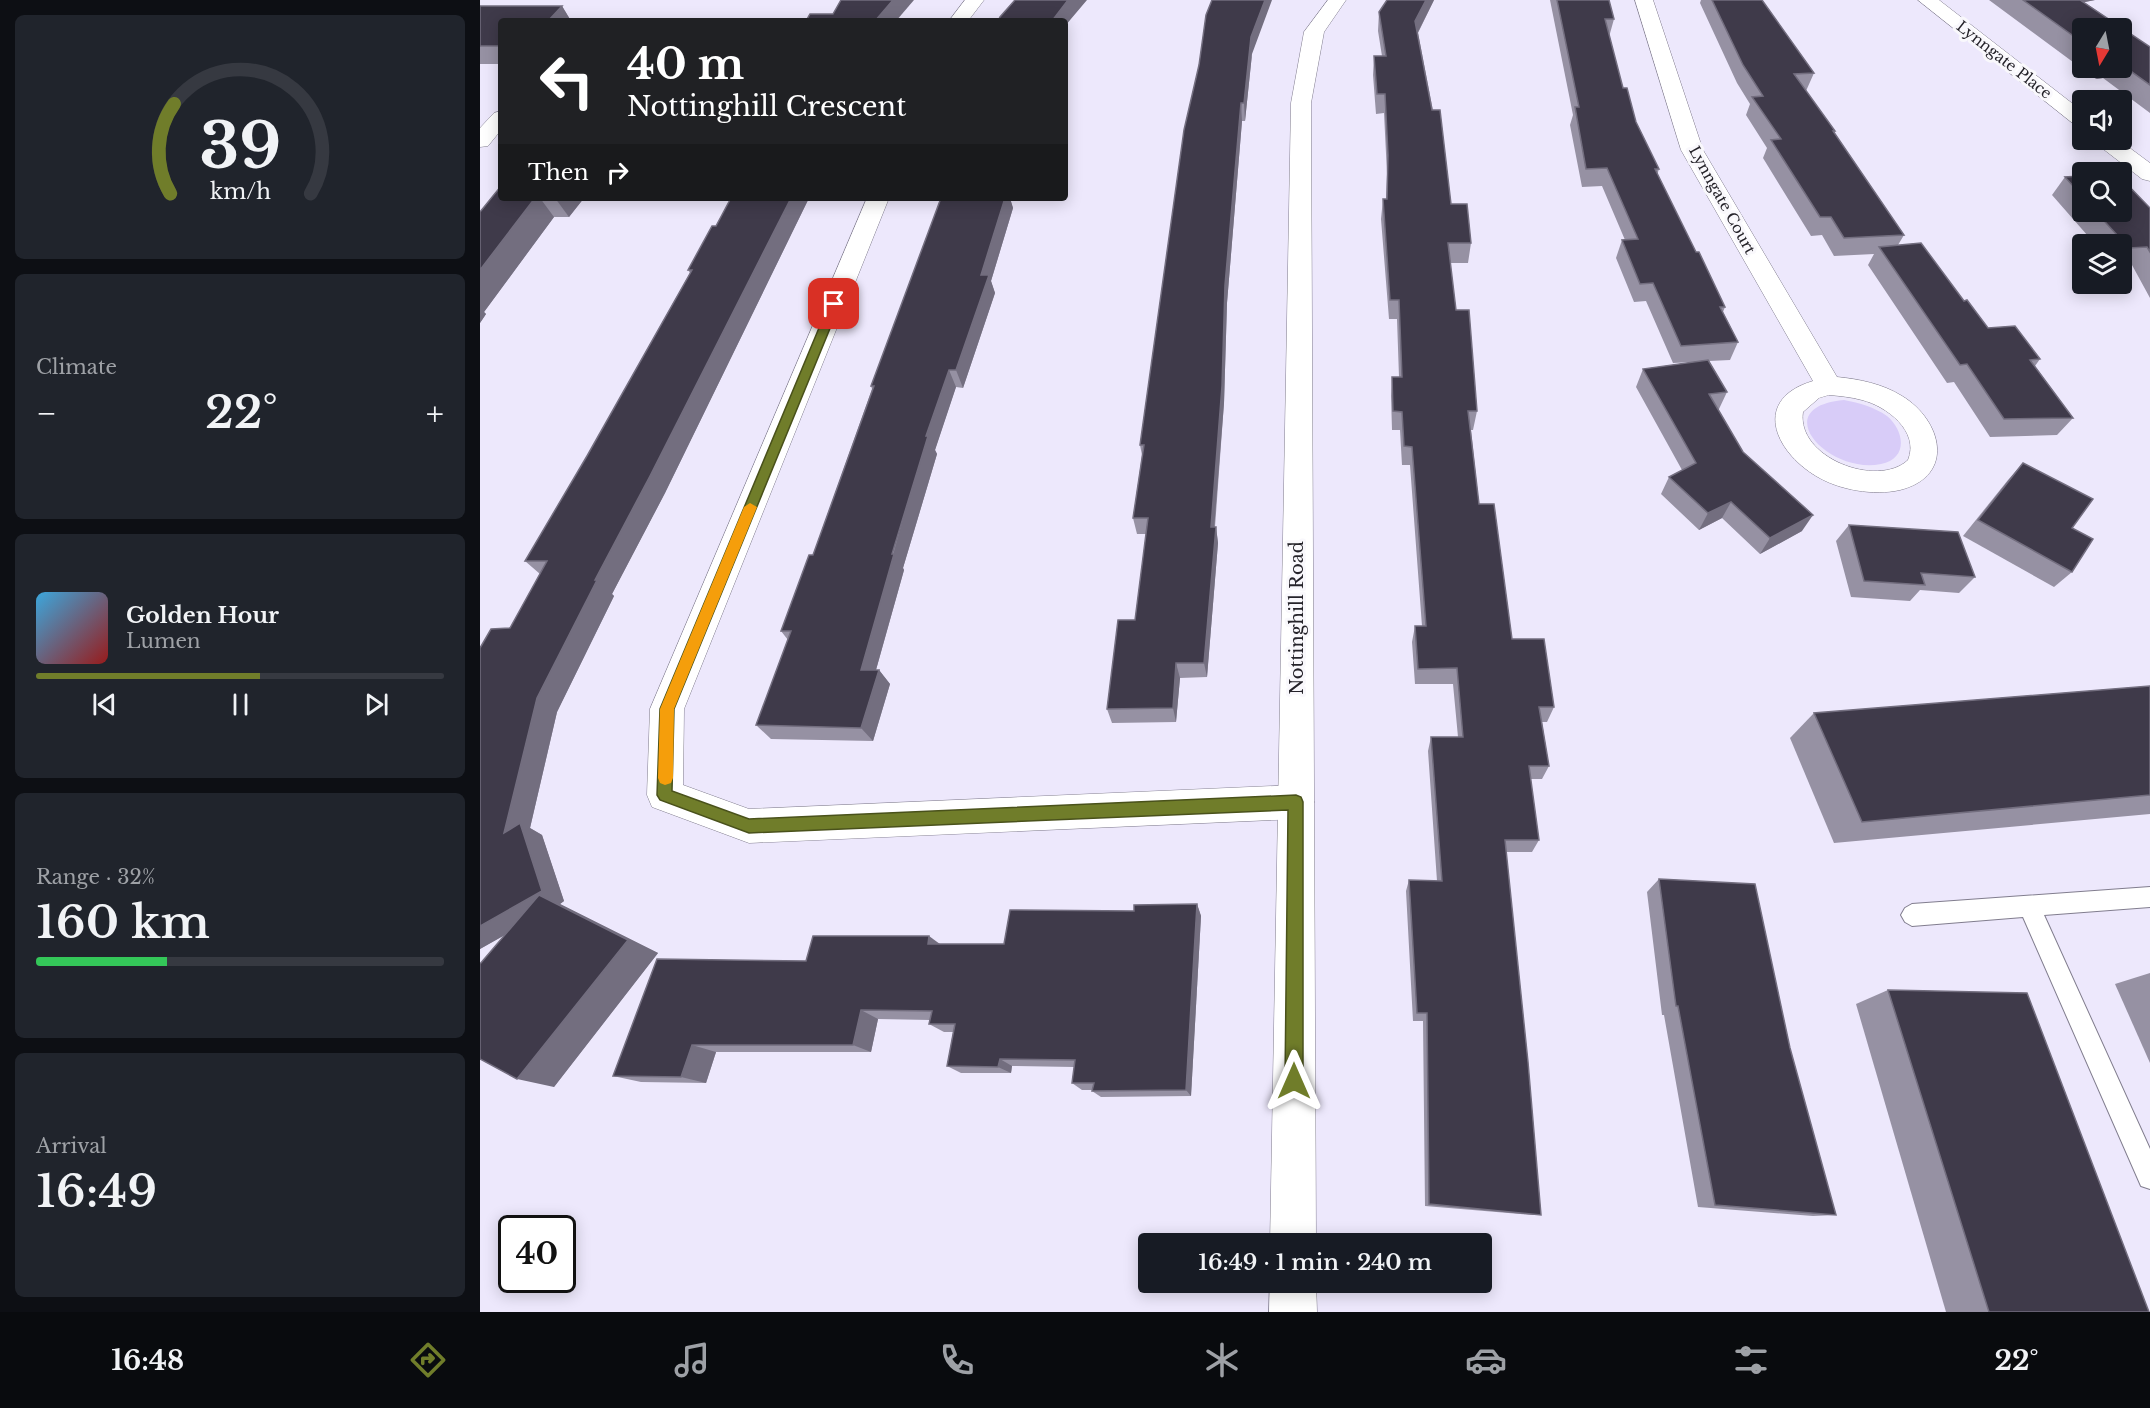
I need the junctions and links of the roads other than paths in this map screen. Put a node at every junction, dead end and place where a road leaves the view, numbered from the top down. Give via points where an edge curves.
1 (975, 0) edge
2 (1336, 0) edge
3 (1644, 0) edge
4 (1927, 0) edge
5 (960, 18) edge
6 (2072, 113) edge
7 (480, 114) edge
8 (498, 115) edge
9 (498, 119) edge
10 (480, 141) edge
11 (2119, 150) edge
12 (2150, 174) edge
13 (877, 201) edge
14 (1829, 386) junction
15 (1296, 802) junction
16 (2150, 897) edge
17 (2029, 906) junction
18 (1912, 915) dead end
19 (2150, 1177) edge
20 (1293, 1233) edge
21 (1293, 1293) edge
22 (1293, 1312) edge

1 - 5 street
2 - 15 street, Nottinghill Road via 1314,32 1301,103
3 - 14 street, Lynngate Court via 1692,150
4 - 6 street, Lynngate Place
7 - 8 street
9 - 10 street
11 - 12 street
13 - 15 street via 667,709 665,795 749,826
14 - 14 street via 1800,396 1787,417 1792,438 1809,457 1825,468 1865,481 1886,481 1916,470 1926,447 1914,420 1885,398 1867,391
15 - 20 street, Nottinghill Road
16 - 17 lane
17 - 18 lane
17 - 19 lane
21 - 22 street

